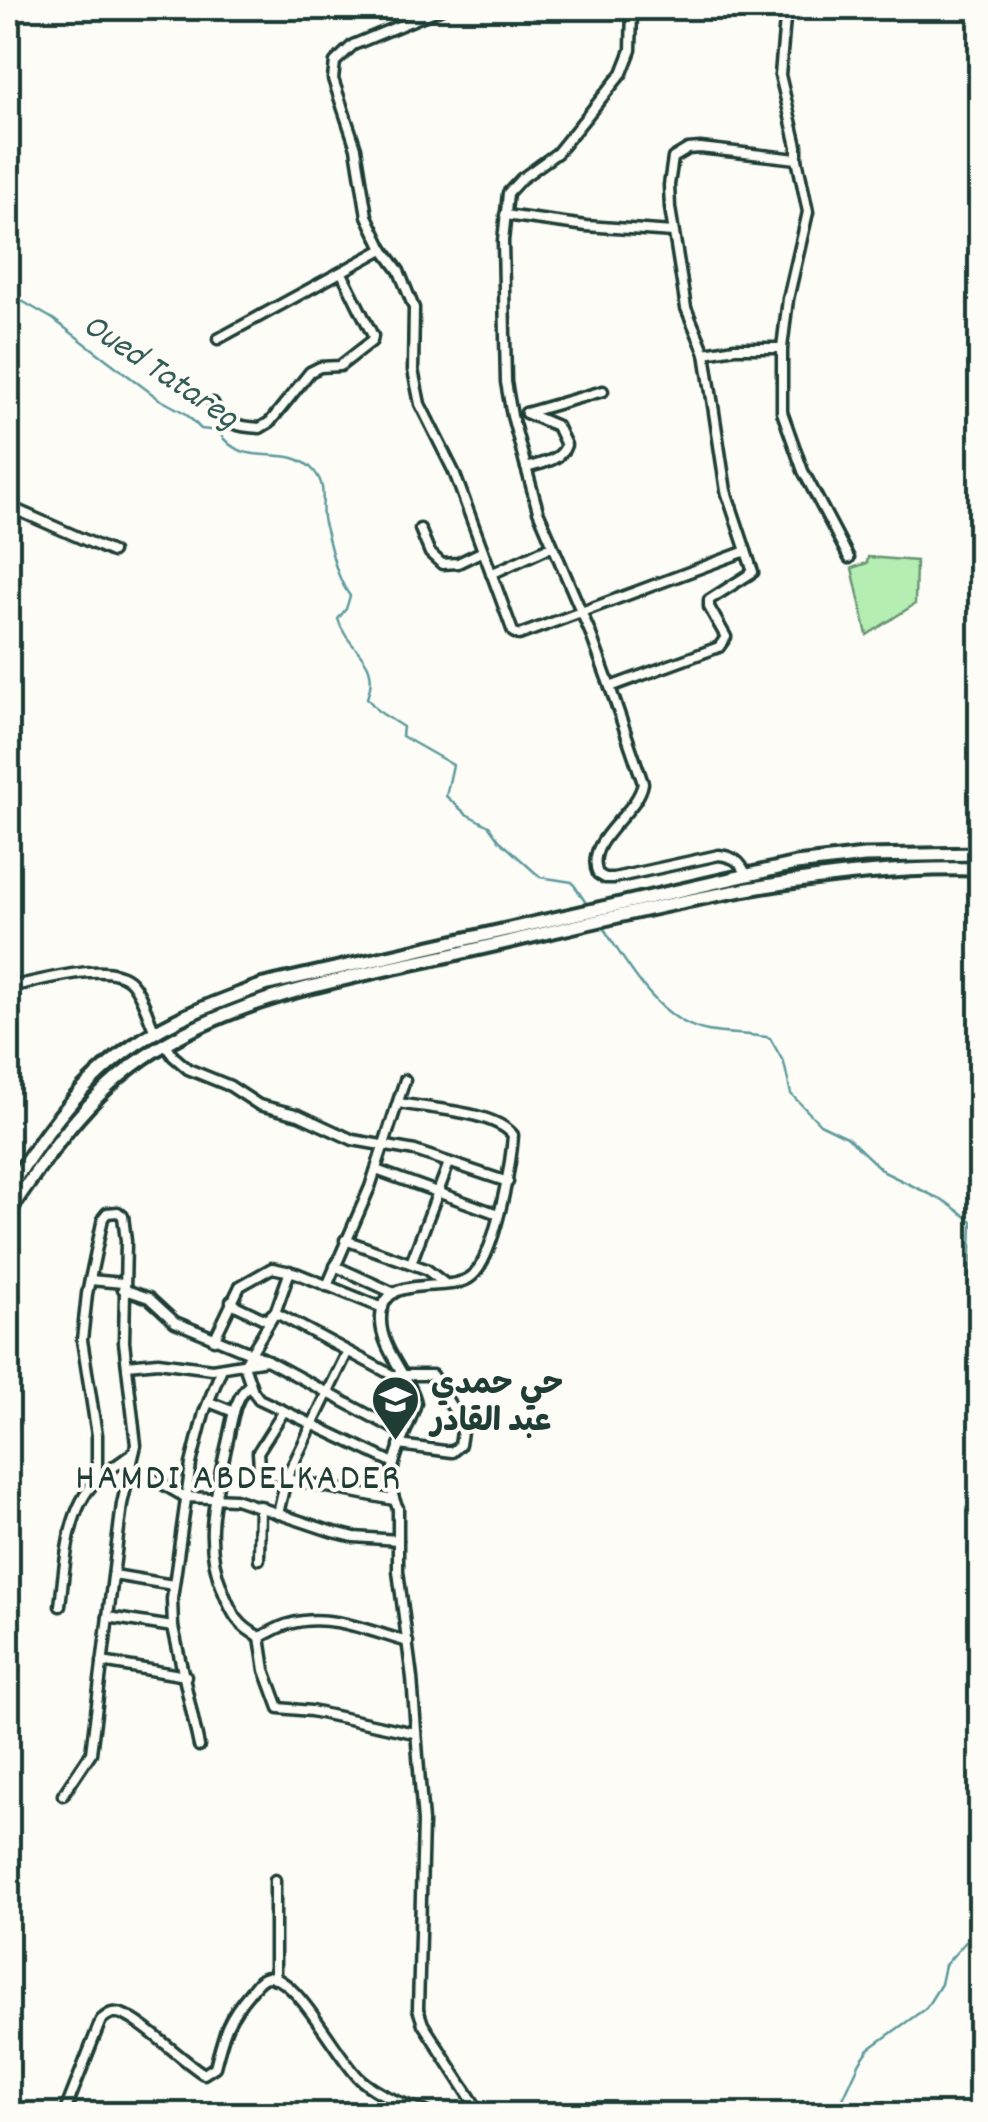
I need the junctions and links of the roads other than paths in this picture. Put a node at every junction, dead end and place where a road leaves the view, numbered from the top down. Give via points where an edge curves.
1 (442, 8) edge
2 (632, 8) edge
3 (786, 8) edge
4 (796, 158) junction
5 (505, 214) junction
6 (672, 232) junction
7 (382, 249) junction
8 (342, 273) junction
9 (218, 340) dead end
10 (782, 348) junction
11 (705, 353) junction
12 (602, 391) dead end
13 (213, 403) dead end
14 (526, 413) junction
15 (512, 416) junction
16 (526, 468) junction
17 (8, 506) edge
18 (420, 530) dead end
19 (552, 546) junction
20 (483, 551) junction
21 (746, 551) junction
22 (112, 552) dead end
23 (850, 558) dead end
24 (491, 574) junction
25 (581, 610) junction
26 (610, 687) junction
27 (980, 854) edge
28 (980, 869) edge
29 (746, 874) junction
30 (8, 987) edge
31 (155, 1032) junction
32 (166, 1044) junction
33 (404, 1080) dead end
34 (399, 1103) junction
35 (385, 1146) junction
36 (449, 1163) junction
37 (376, 1170) junction
38 (508, 1182) junction
39 (8, 1190) edge
40 (438, 1192) junction
41 (8, 1213) edge
42 (498, 1214) junction
43 (345, 1240) junction
44 (411, 1263) junction
45 (335, 1266) junction
46 (290, 1271) junction
47 (90, 1280) junction
48 (444, 1283) junction
49 (123, 1286) junction
50 (326, 1286) junction
51 (394, 1293) junction
52 (231, 1301) junction
53 (383, 1308) junction
54 (272, 1316) junction
55 (214, 1340) junction
56 (348, 1352) junction
57 (252, 1354) junction
58 (267, 1360) junction
59 (127, 1365) junction
60 (244, 1365) junction
61 (222, 1368) junction
62 (397, 1373) junction
63 (250, 1384) junction
64 (327, 1393) junction
65 (209, 1402) junction
66 (284, 1411) junction
67 (234, 1412) junction
68 (312, 1425) junction
69 (404, 1434) junction
70 (399, 1445) junction
71 (134, 1452) junction
72 (394, 1462) junction
73 (131, 1466) junction
74 (97, 1479) junction
75 (286, 1479) junction
76 (213, 1496) junction
77 (185, 1497) junction
78 (394, 1500) junction
79 (260, 1506) junction
80 (278, 1514) junction
81 (398, 1540) junction
82 (258, 1559) dead end
83 (114, 1574) junction
84 (173, 1584) junction
85 (60, 1606) dead end
86 (108, 1617) junction
87 (174, 1628) junction
88 (260, 1638) junction
89 (408, 1642) junction
90 (102, 1662) junction
91 (186, 1676) junction
92 (414, 1732) junction
93 (199, 1746) dead end
94 (63, 1795) dead end
95 (274, 1880) dead end
96 (275, 1979) junction
97 (885, 2108) dead end
98 (64, 2114) edge
99 (431, 2114) edge
100 (481, 2114) edge
101 (898, 2114) edge

1 - 7 street via 353,44 333,70 367,216
2 - 5 street via 631,50 622,73 557,154 515,185
3 - 4 street via 780,76
4 - 6 street via 683,152 670,168
4 - 10 street via 808,212
5 - 6 street
5 - 15 street
6 - 11 street via 686,308
7 - 8 street
7 - 20 street via 414,308 420,404
8 - 9 street
8 - 13 street via 372,340 340,366 310,372 260,428 229,422
10 - 11 street
10 - 23 street via 786,430
11 - 21 street via 726,491
12 - 14 street
14 - 15 street
14 - 16 street via 557,426 566,445 552,460
15 - 16 street
16 - 19 street
17 - 22 street
18 - 20 street via 442,564
19 - 24 street
19 - 25 street
20 - 24 street
21 - 25 street
21 - 26 street via 752,573 709,600 725,642
24 - 25 street via 516,634
25 - 26 street
26 - 29 street via 643,783 599,848 598,874 614,878 720,855 741,863
27 - 29 highway via 864,856
28 - 32 highway via 860,871 708,896 286,996
29 - 31 highway via 264,985
30 - 31 street via 78,973 123,976
31 - 39 highway via 59,1114
32 - 35 street via 188,1069 259,1106
32 - 41 highway via 108,1084 52,1147
33 - 34 street
34 - 35 street
34 - 38 street via 509,1129
35 - 36 street
35 - 37 street
36 - 38 street
36 - 40 street
37 - 40 street
37 - 43 street
38 - 42 street
40 - 42 street
40 - 44 street
42 - 48 street via 477,1271
43 - 44 street
43 - 45 street
44 - 48 street
45 - 50 street
45 - 51 street
46 - 50 street
46 - 52 street via 278,1268 245,1281
46 - 54 street
47 - 49 street
47 - 49 street via 102,1218 118,1212 126,1241
47 - 74 street via 82,1348 97,1434
48 - 51 street
49 - 55 street
49 - 59 street
50 - 53 street
51 - 53 street
52 - 54 street via 266,1320
52 - 55 street
53 - 62 street
54 - 56 street
54 - 57 street
55 - 57 street
56 - 62 street
56 - 64 street
57 - 58 street
57 - 60 street
58 - 60 street
58 - 64 street
59 - 61 street
59 - 71 street
60 - 61 street
60 - 63 street
61 - 65 street
62 - 69 street via 416,1402
62 - 70 street via 432,1375 463,1431 455,1452
63 - 66 street
63 - 67 street
64 - 68 street
64 - 69 street
65 - 67 street
65 - 77 street
66 - 68 street
66 - 75 street via 257,1461
67 - 76 street
68 - 72 street
68 - 75 street
69 - 70 street
70 - 72 street
71 - 73 street
71 - 74 street
72 - 78 street
73 - 77 street
73 - 83 street
74 - 85 street via 75,1522
75 - 78 street
75 - 80 street
76 - 77 street
76 - 79 street
76 - 88 street via 216,1576 242,1628
77 - 84 street
78 - 81 street
79 - 80 street
79 - 82 street
80 - 81 street via 354,1537
81 - 89 street
83 - 84 street
83 - 86 street
84 - 87 street
86 - 87 street
86 - 90 street
87 - 91 street
88 - 89 street via 291,1623 323,1622
88 - 92 street via 279,1708
89 - 92 street
90 - 91 street
90 - 94 street via 91,1753
91 - 93 street
92 - 100 street via 423,1822 418,2009
95 - 96 street
96 - 98 street via 260,1980 239,2005 224,2028 215,2067 204,2074 135,2022 107,2015
96 - 99 street via 289,1986 362,2082
97 - 101 street

